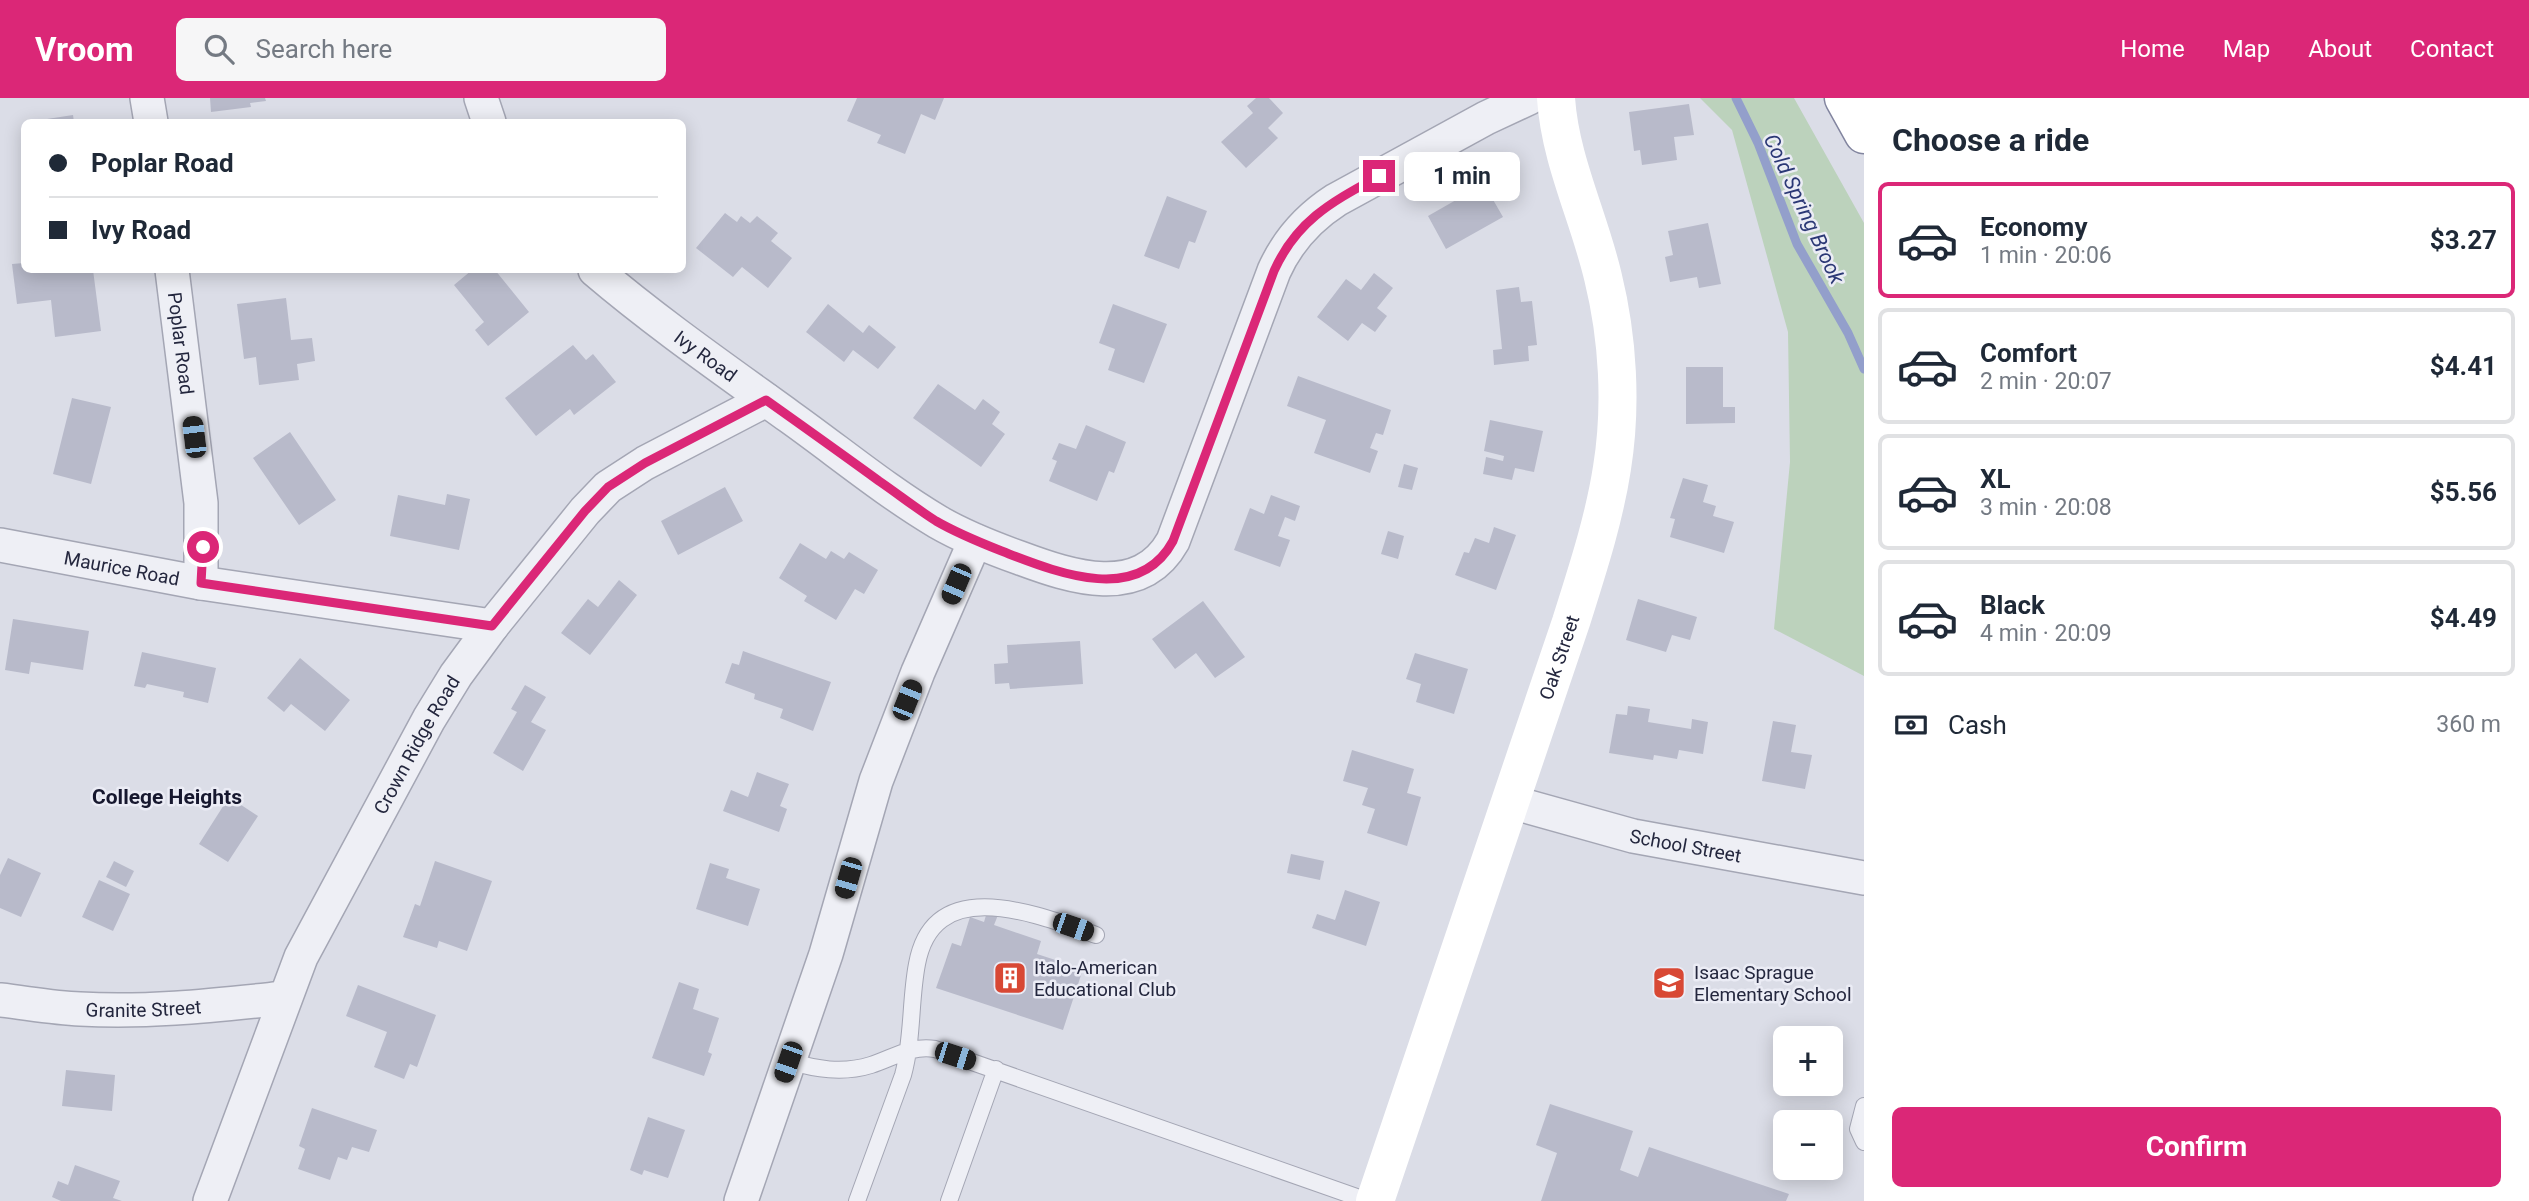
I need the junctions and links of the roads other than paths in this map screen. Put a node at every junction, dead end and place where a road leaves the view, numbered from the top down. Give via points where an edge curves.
1 (148, 98) edge
2 (481, 98) edge
3 (1529, 98) edge
4 (1556, 98) edge
5 (1844, 98) edge
6 (151, 119) edge
7 (488, 119) edge
8 (1864, 134) edge
9 (172, 273) edge
10 (599, 273) edge
11 (766, 400) junction
12 (975, 541) junction
13 (0, 545) edge
14 (201, 583) junction
15 (492, 626) junction
16 (1511, 802) junction
17 (1864, 878) edge
18 (1096, 934) dead end
19 (285, 998) junction
20 (0, 1000) edge
21 (908, 1050) junction
22 (788, 1062) junction
23 (996, 1069) junction
24 (1864, 1106) edge
25 (1864, 1142) edge
26 (210, 1201) edge
27 (741, 1201) edge
28 (857, 1201) edge
29 (949, 1201) edge
30 (1368, 1201) edge
31 (1375, 1201) edge

1 - 6 street
2 - 7 street
3 - 12 street, Ivy Road via 1336,200 1299,231 1274,271 1173,541 1154,564 1125,576 1090,579
4 - 16 main road, Oak Street via 1563,143 1608,301 1616,374 1615,444 1608,491 1584,580
5 - 8 main road
9 - 14 street, Poplar Road via 201,503
10 - 11 street, Ivy Road
11 - 12 street, Ivy Road via 920,510
11 - 15 street, Crown Ridge Road via 608,487
12 - 22 street via 876,781 835,926
13 - 14 street, Maurice Road
14 - 15 street, Maurice Road
15 - 19 street, Crown Ridge Road via 429,719 311,938
16 - 17 street, School Street via 1633,836
16 - 31 main road, Oak Street
18 - 21 lane via 1013,908 971,909 934,923 917,965
19 - 20 street, Granite Street via 113,1010
19 - 26 street, Crown Ridge Road
21 - 22 lane via 844,1070
21 - 23 lane via 935,1049
21 - 28 lane
22 - 27 street
23 - 29 lane
23 - 30 lane
24 - 25 lane via 1858,1129

